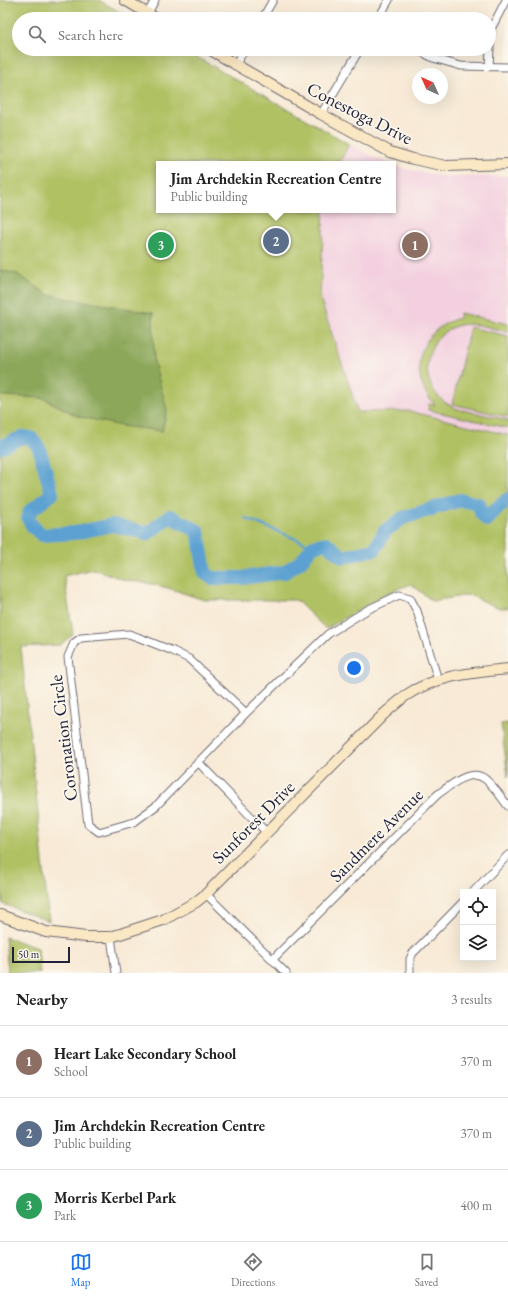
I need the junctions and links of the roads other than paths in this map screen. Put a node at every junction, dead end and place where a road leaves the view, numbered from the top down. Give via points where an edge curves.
1 (125, 0) edge
2 (155, 0) edge
3 (273, 0) edge
4 (389, 0) edge
5 (506, 0) edge
6 (146, 12) edge
7 (149, 12) edge
8 (266, 12) edge
9 (382, 12) edge
10 (496, 19) edge
11 (222, 56) edge
12 (241, 56) edge
13 (356, 56) edge
14 (429, 56) edge
15 (490, 56) edge
16 (236, 64) junction
17 (508, 67) edge
18 (490, 68) junction
19 (321, 114) junction
20 (508, 164) edge
21 (508, 669) edge
22 (438, 680) junction
23 (246, 713) junction
24 (198, 762) junction
25 (508, 806) edge
26 (266, 832) junction
27 (508, 855) edge
28 (475, 889) edge
29 (206, 894) junction
30 (460, 905) edge
31 (0, 915) edge
32 (111, 937) junction
33 (272, 960) junction
34 (116, 973) edge
35 (286, 973) edge
36 (410, 973) edge

1 - 6 street
2 - 7 street
3 - 8 street
4 - 9 street
5 - 10 street
11 - 16 street, Conestoga Drive
12 - 16 street
13 - 19 street
14 - 18 street via 461,66
15 - 18 street
16 - 19 street, Conestoga Drive
17 - 18 street
19 - 20 street, Conestoga Drive via 390,152 413,159 446,166
21 - 22 street, Sunforest Drive via 468,673
22 - 23 street, Coronation Circle via 417,611 410,598 399,594 328,634
22 - 26 street, Sunforest Drive via 406,696 384,714
23 - 24 street, Coronation Circle
23 - 24 street, Coronation Circle via 189,659 173,650 129,634 81,638 74,643 68,657 88,824 99,832 134,822 156,806
24 - 26 street
25 - 33 street, Sandmere Avenue via 484,778 471,775 457,780 437,795
26 - 29 street, Sunforest Drive
27 - 28 street
29 - 32 street, Sunforest Drive via 163,920
29 - 33 street
30 - 36 street via 413,953 410,959
31 - 32 street, Sunforest Drive via 46,932
32 - 34 street
33 - 35 street

